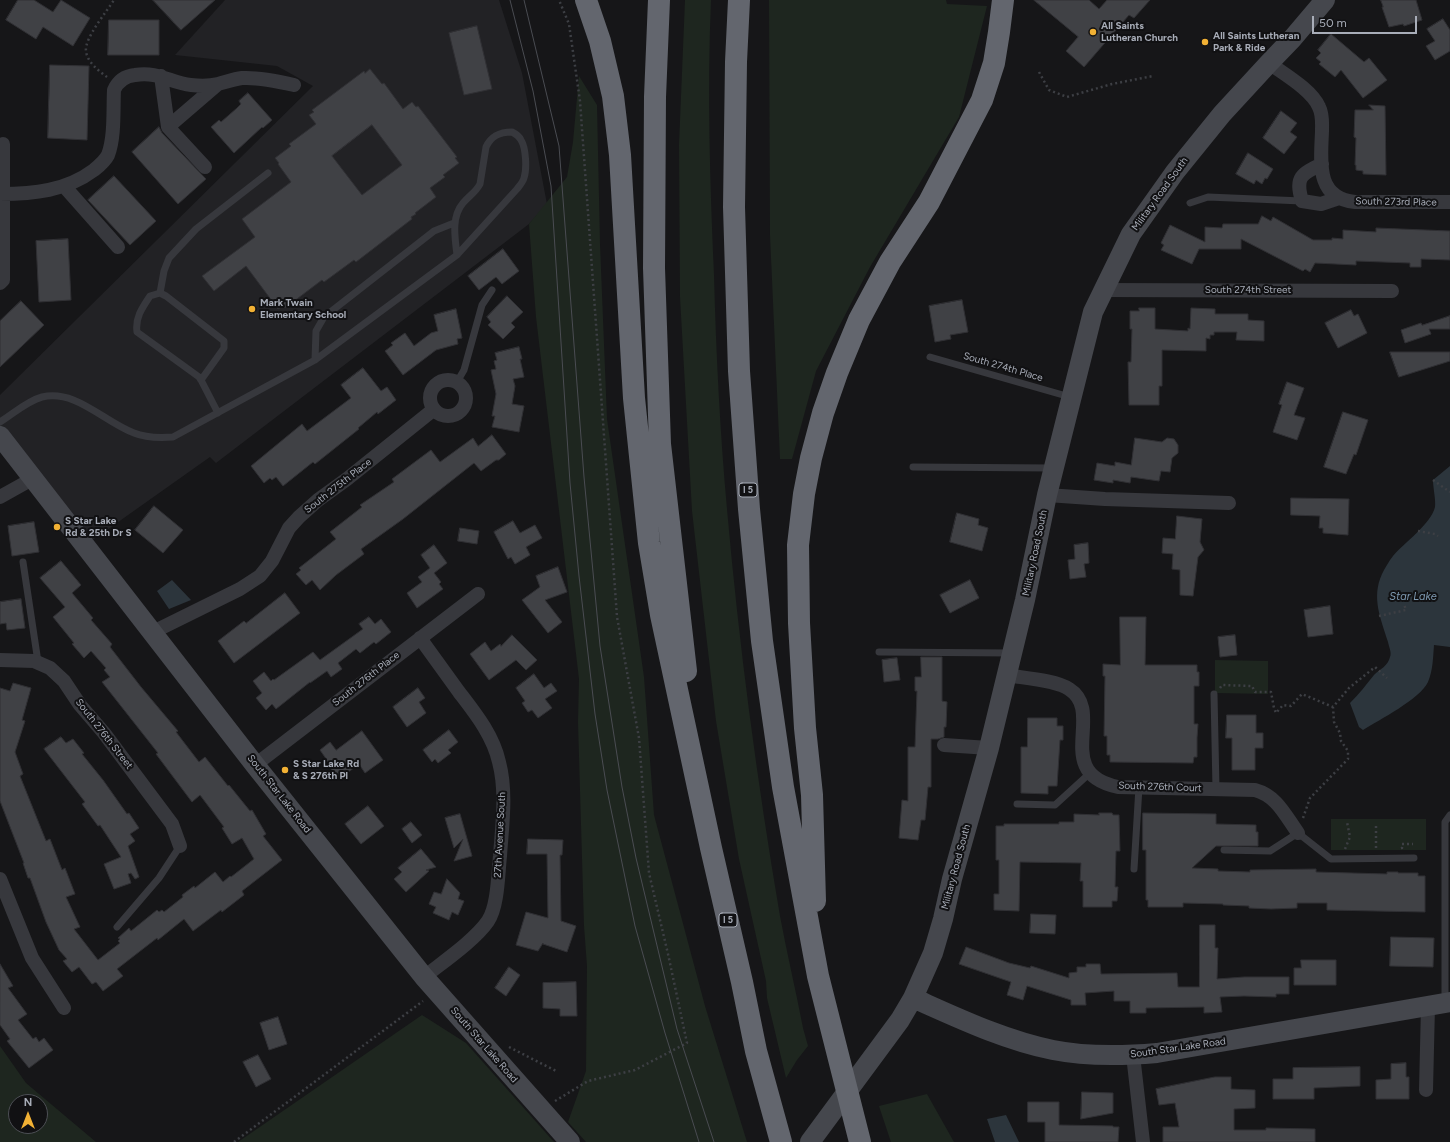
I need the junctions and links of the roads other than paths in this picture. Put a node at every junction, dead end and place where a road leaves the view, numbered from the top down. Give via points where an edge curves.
1 (586, 0) edge
2 (659, 0) edge
3 (739, 0) edge
4 (1002, 0) edge
5 (1325, 0) edge
6 (1269, 62) junction
7 (161, 76) junction
8 (218, 84) junction
9 (294, 85) dead end
10 (168, 127) junction
11 (3, 144) dead end
12 (1322, 164) junction
13 (205, 166) dead end
14 (268, 173) dead end
15 (64, 186) junction
16 (1, 194) edge
17 (1339, 198) junction
18 (1302, 201) junction
19 (1450, 202) edge
20 (1190, 203) dead end
21 (454, 223) junction
22 (1, 246) edge
23 (118, 247) dead end
24 (457, 255) junction
25 (0, 283) edge
26 (492, 290) dead end
27 (1103, 290) junction
28 (1392, 291) dead end
29 (160, 294) junction
30 (930, 357) dead end
31 (315, 360) junction
32 (201, 380) junction
33 (457, 382) junction
34 (1071, 397) junction
35 (433, 410) junction
36 (218, 413) junction
37 (0, 422) edge
38 (0, 436) edge
39 (913, 467) dead end
40 (1054, 468) junction
41 (34, 478) junction
42 (1047, 495) junction
43 (0, 497) edge
44 (1229, 503) dead end
45 (23, 562) dead end
46 (478, 594) dead end
47 (153, 632) junction
48 (420, 638) junction
49 (879, 652) dead end
50 (1011, 653) junction
51 (0, 660) edge
52 (38, 662) junction
53 (1006, 675) junction
54 (1214, 694) road end
55 (944, 745) dead end
56 (989, 748) junction
57 (255, 765) junction
58 (1090, 773) junction
59 (1139, 787) junction
60 (1216, 789) junction
61 (699, 790) junction
62 (1017, 804) dead end
63 (1450, 815) edge
64 (1298, 833) junction
65 (180, 846) joint
66 (1224, 850) dead end
67 (1414, 858) dead end
68 (1134, 869) dead end
69 (0, 879) edge
70 (117, 927) dead end
71 (818, 976) junction
72 (431, 984) junction
73 (913, 998) junction
74 (1441, 1004) edge
75 (64, 1008) dead end
76 (1133, 1055) junction
77 (1426, 1090) dead end
78 (570, 1142) edge
79 (781, 1142) edge
80 (810, 1142) edge
81 (860, 1142) edge
82 (1144, 1142) edge

1 - 61 highway via 600,41 613,96 620,155 634,398 649,543 661,615
2 - 61 highway, I 5 via 655,97 654,268 660,444
3 - 71 highway, I 5 via 734,207 739,371 749,509 762,641 784,787
4 - 71 highway via 1000,32 994,63 982,100 929,202 890,262 859,320 823,413 804,494 798,545 799,623 812,795
5 - 6 street, Military Road South
6 - 12 street via 1305,90 1319,106 1322,117
6 - 27 street, Military Road South via 1210,129 1145,213 1131,234
7 - 8 street via 189,85
7 - 10 street
7 - 15 street via 133,75 120,80 115,87 108,155 91,172
8 - 9 street via 248,78
8 - 10 street
10 - 13 street
11 - 16 street
12 - 17 street via 1325,184
12 - 18 street via 1302,176 1298,186
14 - 29 lane via 196,229 169,258
15 - 16 street via 34,193
15 - 23 street
16 - 22 street
17 - 18 street via 1321,204
17 - 19 street, South 273rd Place via 1355,202
18 - 20 lane via 1208,197
21 - 24 lane
21 - 24 lane via 463,203 480,184 488,142 499,133 512,132 517,135 522,140 524,149 524,179
21 - 31 lane via 434,231 324,317 316,331
22 - 25 street via 3,280
24 - 31 lane
26 - 33 lane via 482,305 464,370
27 - 28 street, South 274th Street
27 - 34 street, Military Road South via 1093,312
29 - 32 lane via 224,341 224,348
29 - 32 lane via 150,296 140,311 136,324 137,332
30 - 34 lane, South 274th Place
31 - 36 lane
32 - 36 lane
33 - 35 street via 450,380 436,384 429,396
33 - 35 street via 466,393 464,407 459,413 446,417
34 - 40 street, Military Road South
35 - 47 street, South 275th Place via 299,517 289,528 272,561 260,576 240,589
36 - 37 lane via 173,437 155,438 132,433 76,402 54,396 33,400
38 - 41 street, South Star Lake Road
39 - 40 lane
40 - 42 street, Military Road South
41 - 43 street
41 - 47 street, South Star Lake Road
42 - 44 street
42 - 50 street, Military Road South
45 - 52 lane
46 - 48 street, South 276th Place
47 - 57 street, South Star Lake Road
48 - 57 street, South 276th Place
48 - 72 street, 27th Avenue South via 477,716 496,749 502,778 503,806 498,875 489,920
49 - 50 lane
50 - 53 street, Military Road South
51 - 52 street, South 276th Street
52 - 65 street, South 276th Street via 64,680 80,705 172,824
53 - 56 street, Military Road South
53 - 58 street via 1059,684 1070,689 1078,698 1083,710 1082,759
54 - 60 lane
55 - 56 street
56 - 73 street, Military Road South via 933,953
57 - 72 street, South Star Lake Road
58 - 59 street, South 276th Court via 1105,784
58 - 62 lane via 1055,805
59 - 60 street, South 276th Court
59 - 68 lane
60 - 64 street, South 276th Court via 1264,792 1273,799
61 - 79 highway, I 5 via 756,1051
63 - 74 lane via 1445,822
64 - 66 lane via 1270,851
64 - 67 lane via 1331,859
65 - 70 lane via 159,878
69 - 75 street via 32,958
71 - 81 highway, I 5
72 - 78 street, South Star Lake Road
73 - 76 street, South Star Lake Road via 1018,1041 1079,1054
73 - 80 street, Military Road South via 900,1020
74 - 76 street, South Star Lake Road
74 - 77 street
76 - 82 street

